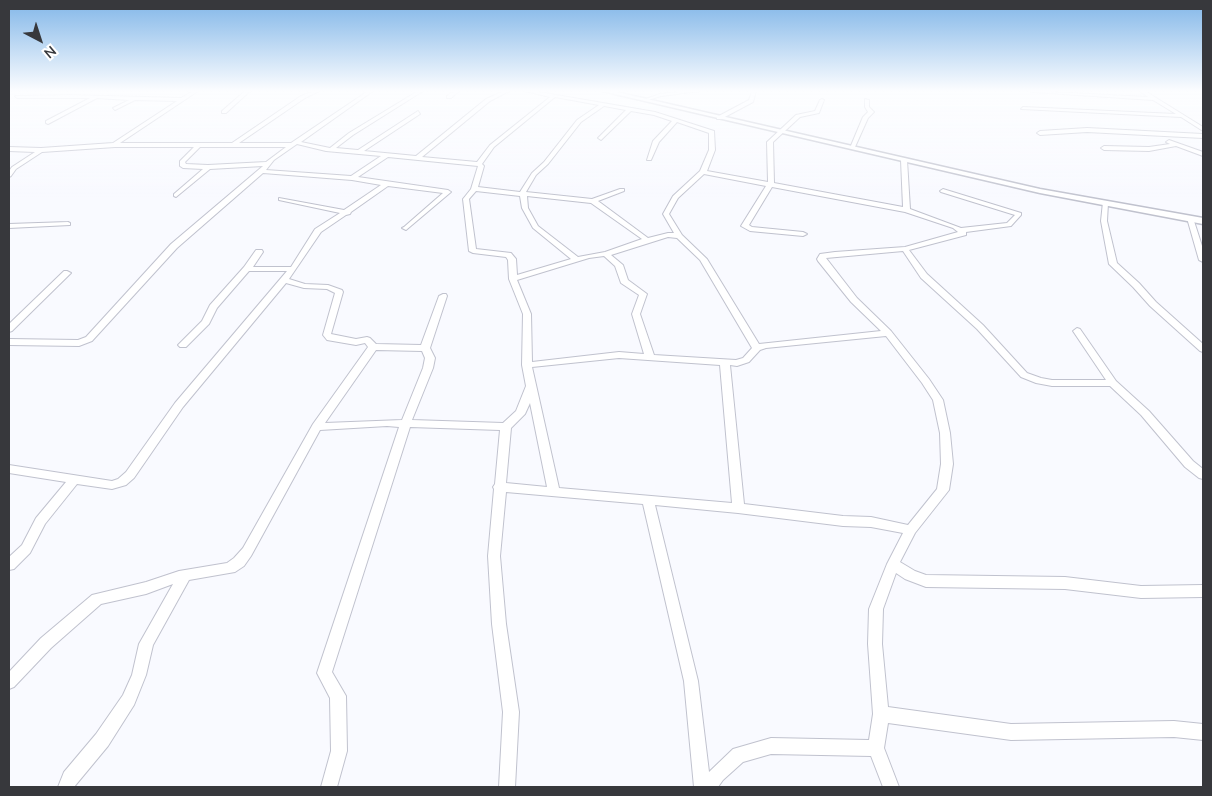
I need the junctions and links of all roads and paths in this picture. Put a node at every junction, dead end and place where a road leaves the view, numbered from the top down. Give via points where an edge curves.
1 (140, 128) edge
2 (258, 128) edge
3 (316, 128) edge
4 (361, 128) edge
5 (395, 128) edge
6 (454, 128) edge
7 (514, 128) edge
8 (574, 128) edge
9 (611, 128) edge
10 (668, 128) edge
11 (700, 128) edge
12 (768, 128) edge
13 (785, 128) edge
14 (861, 128) edge
15 (781, 131) junction
16 (1040, 133) dead end
17 (1153, 134) junction
18 (1203, 136) edge
19 (601, 138) dead end
20 (298, 143) junction
21 (115, 145) junction
22 (199, 145) junction
23 (233, 145) junction
24 (1175, 145) junction
25 (292, 146) junction
26 (852, 148) junction
27 (1104, 148) dead end
28 (9, 149) edge
29 (332, 149) junction
30 (41, 150) junction
31 (360, 151) junction
32 (388, 154) junction
33 (1203, 154) edge
34 (418, 158) junction
35 (649, 160) dead end
36 (904, 160) junction
37 (479, 164) junction
38 (208, 167) junction
39 (265, 167) junction
40 (12, 168) edge
41 (704, 172) junction
42 (9, 175) edge
43 (352, 178) junction
44 (771, 183) junction
45 (387, 184) junction
46 (474, 189) junction
47 (622, 190) dead end
48 (943, 191) dead end
49 (523, 192) junction
50 (176, 195) dead end
51 (281, 198) dead end
52 (593, 201) junction
53 (1105, 203) junction
54 (907, 210) junction
55 (348, 213) junction
56 (1190, 218) junction
57 (1203, 221) edge
58 (68, 224) dead end
59 (9, 226) edge
60 (406, 228) dead end
61 (962, 230) junction
62 (803, 234) dead end
63 (679, 236) junction
64 (647, 240) junction
65 (904, 248) junction
66 (260, 252) dead end
67 (606, 254) junction
68 (576, 259) junction
69 (1203, 260) edge
70 (247, 269) junction
71 (293, 269) junction
72 (67, 274) dead end
73 (513, 279) junction
74 (284, 280) junction
75 (443, 296) dead end
76 (9, 329) edge
77 (1077, 331) dead end
78 (888, 333) junction
79 (9, 342) edge
80 (183, 345) dead end
81 (373, 347) junction
82 (425, 348) junction
83 (757, 348) junction
84 (1203, 349) edge
85 (650, 358) junction
86 (725, 364) junction
87 (527, 366) junction
88 (1113, 383) junction
89 (531, 386) junction
90 (406, 423) junction
91 (317, 427) junction
92 (506, 427) junction
93 (9, 469) edge
94 (1203, 475) edge
95 (74, 479) junction
96 (500, 487) junction
97 (554, 492) junction
98 (648, 501) junction
99 (738, 508) junction
100 (911, 530) junction
101 (9, 564) edge
102 (893, 564) junction
103 (185, 575) junction
104 (1203, 591) edge
105 (9, 682) edge
106 (881, 714) junction
107 (1203, 732) edge
108 (876, 748) junction
109 (66, 787) edge
110 (329, 787) edge
111 (506, 787) edge
112 (702, 787) edge
113 (709, 787) edge
114 (891, 787) edge

1 - 21 street
2 - 23 street
3 - 20 street
4 - 29 street
5 - 31 street
6 - 34 street
7 - 37 street via 492,146
8 - 49 street via 546,164 534,174
9 - 19 street
10 - 35 street via 656,141
11 - 41 street via 712,132 712,150
12 - 15 street
13 - 15 street
14 - 26 street
15 - 26 street
15 - 44 street via 770,142
16 - 17 street via 1087,130
17 - 18 street
17 - 24 street
20 - 25 street
20 - 29 street
21 - 22 street
21 - 30 street
22 - 23 street
22 - 38 street via 182,162 183,166
23 - 25 street
24 - 27 street via 1149,149
24 - 33 street
25 - 39 street
26 - 36 street
28 - 30 street
29 - 31 street
30 - 40 street
31 - 32 street
32 - 34 street
32 - 43 street
34 - 37 street
36 - 53 street
36 - 54 street
37 - 46 street
38 - 39 street
38 - 50 street
39 - 43 street
39 - 79 street via 174,246 89,339 79,344
40 - 42 street
41 - 44 street
41 - 63 street via 675,197 668,208 666,214
43 - 45 street
44 - 54 street
44 - 62 street via 745,228
45 - 55 street
45 - 60 street via 448,192
46 - 49 street
46 - 73 street via 466,199 473,251 508,255 512,259
47 - 52 street
48 - 61 street via 1019,214 1008,225
49 - 52 street
49 - 68 street via 535,227
51 - 55 street
52 - 64 street
53 - 56 street
53 - 84 street via 1104,221 1113,264
54 - 61 street
55 - 71 street via 318,232
56 - 57 street
56 - 69 street
58 - 59 street
61 - 65 street via 960,234
63 - 64 street
63 - 83 street via 699,253
64 - 67 street
65 - 78 street via 829,255 821,259 854,300
65 - 88 street via 924,276 980,327 1024,375 1039,382
66 - 70 street
67 - 68 street
67 - 85 street via 619,265 624,281 643,294 636,314
68 - 73 street
70 - 71 street
70 - 80 street via 213,307 206,322
71 - 74 street
72 - 76 street
73 - 87 street via 527,314
74 - 81 street via 304,286 336,289 338,299 327,335 356,342 367,340
74 - 95 street via 179,405 130,475 112,485
75 - 82 street
77 - 88 street
78 - 83 street
78 - 100 street via 938,400 945,433 947,464 943,490
81 - 82 street
81 - 91 street
82 - 90 street via 430,358 428,368
83 - 86 street via 746,360
85 - 86 street
85 - 87 street via 619,356
86 - 99 street
87 - 89 street
88 - 94 street
89 - 92 street via 521,412
89 - 97 street
90 - 91 street
90 - 92 street
90 - 110 street via 324,674 338,696 339,751
91 - 103 street via 248,552 230,568
92 - 96 street
93 - 95 street
95 - 101 street via 40,521 26,549
96 - 97 street
96 - 111 street via 494,556 511,712
97 - 98 street
98 - 99 street
98 - 112 street via 691,680
99 - 100 street via 870,522
100 - 102 street
102 - 104 street via 926,581 1065,584 1141,592
102 - 106 street via 876,609 875,644
103 - 105 street via 97,599 46,643
103 - 109 street via 146,644 129,700
106 - 107 street via 1010,732 1167,729
106 - 108 street
108 - 113 street via 771,746 739,755 717,774
108 - 114 street

